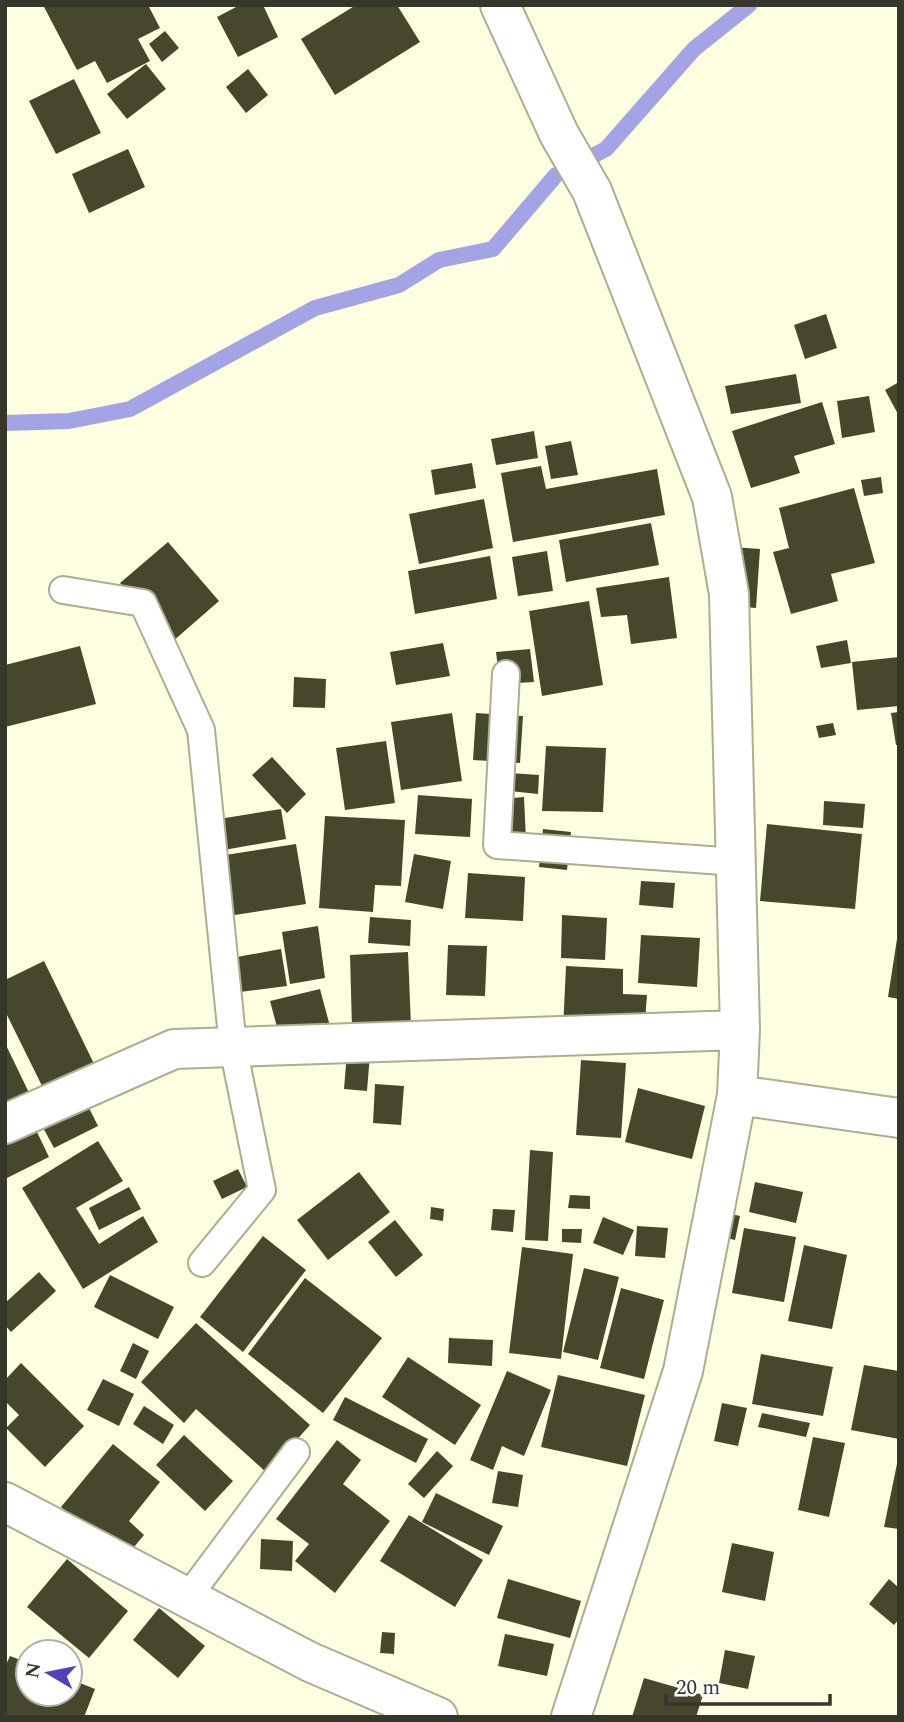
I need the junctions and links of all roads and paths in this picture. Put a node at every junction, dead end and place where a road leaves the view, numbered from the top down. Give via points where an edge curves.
1 (500, 5) edge
2 (64, 590) dead end
3 (506, 674) dead end
4 (737, 862) junction
5 (740, 1030) junction
6 (233, 1047) junction
7 (737, 1095) junction
8 (899, 1118) edge
9 (5, 1124) edge
10 (202, 1263) dead end
11 (296, 1452) dead end
12 (5, 1502) edge
13 (187, 1598) junction
14 (438, 1717) edge
15 (571, 1717) edge

1 - 4 street via 559,134 592,191 712,496 729,594
2 - 6 lane via 143,603 201,730
3 - 4 lane via 497,845
4 - 5 street
5 - 6 street
5 - 7 street
6 - 9 street via 174,1049
6 - 10 lane via 262,1190
7 - 8 street
7 - 15 street via 683,1371
11 - 13 lane
12 - 13 street
13 - 14 street via 310,1662

